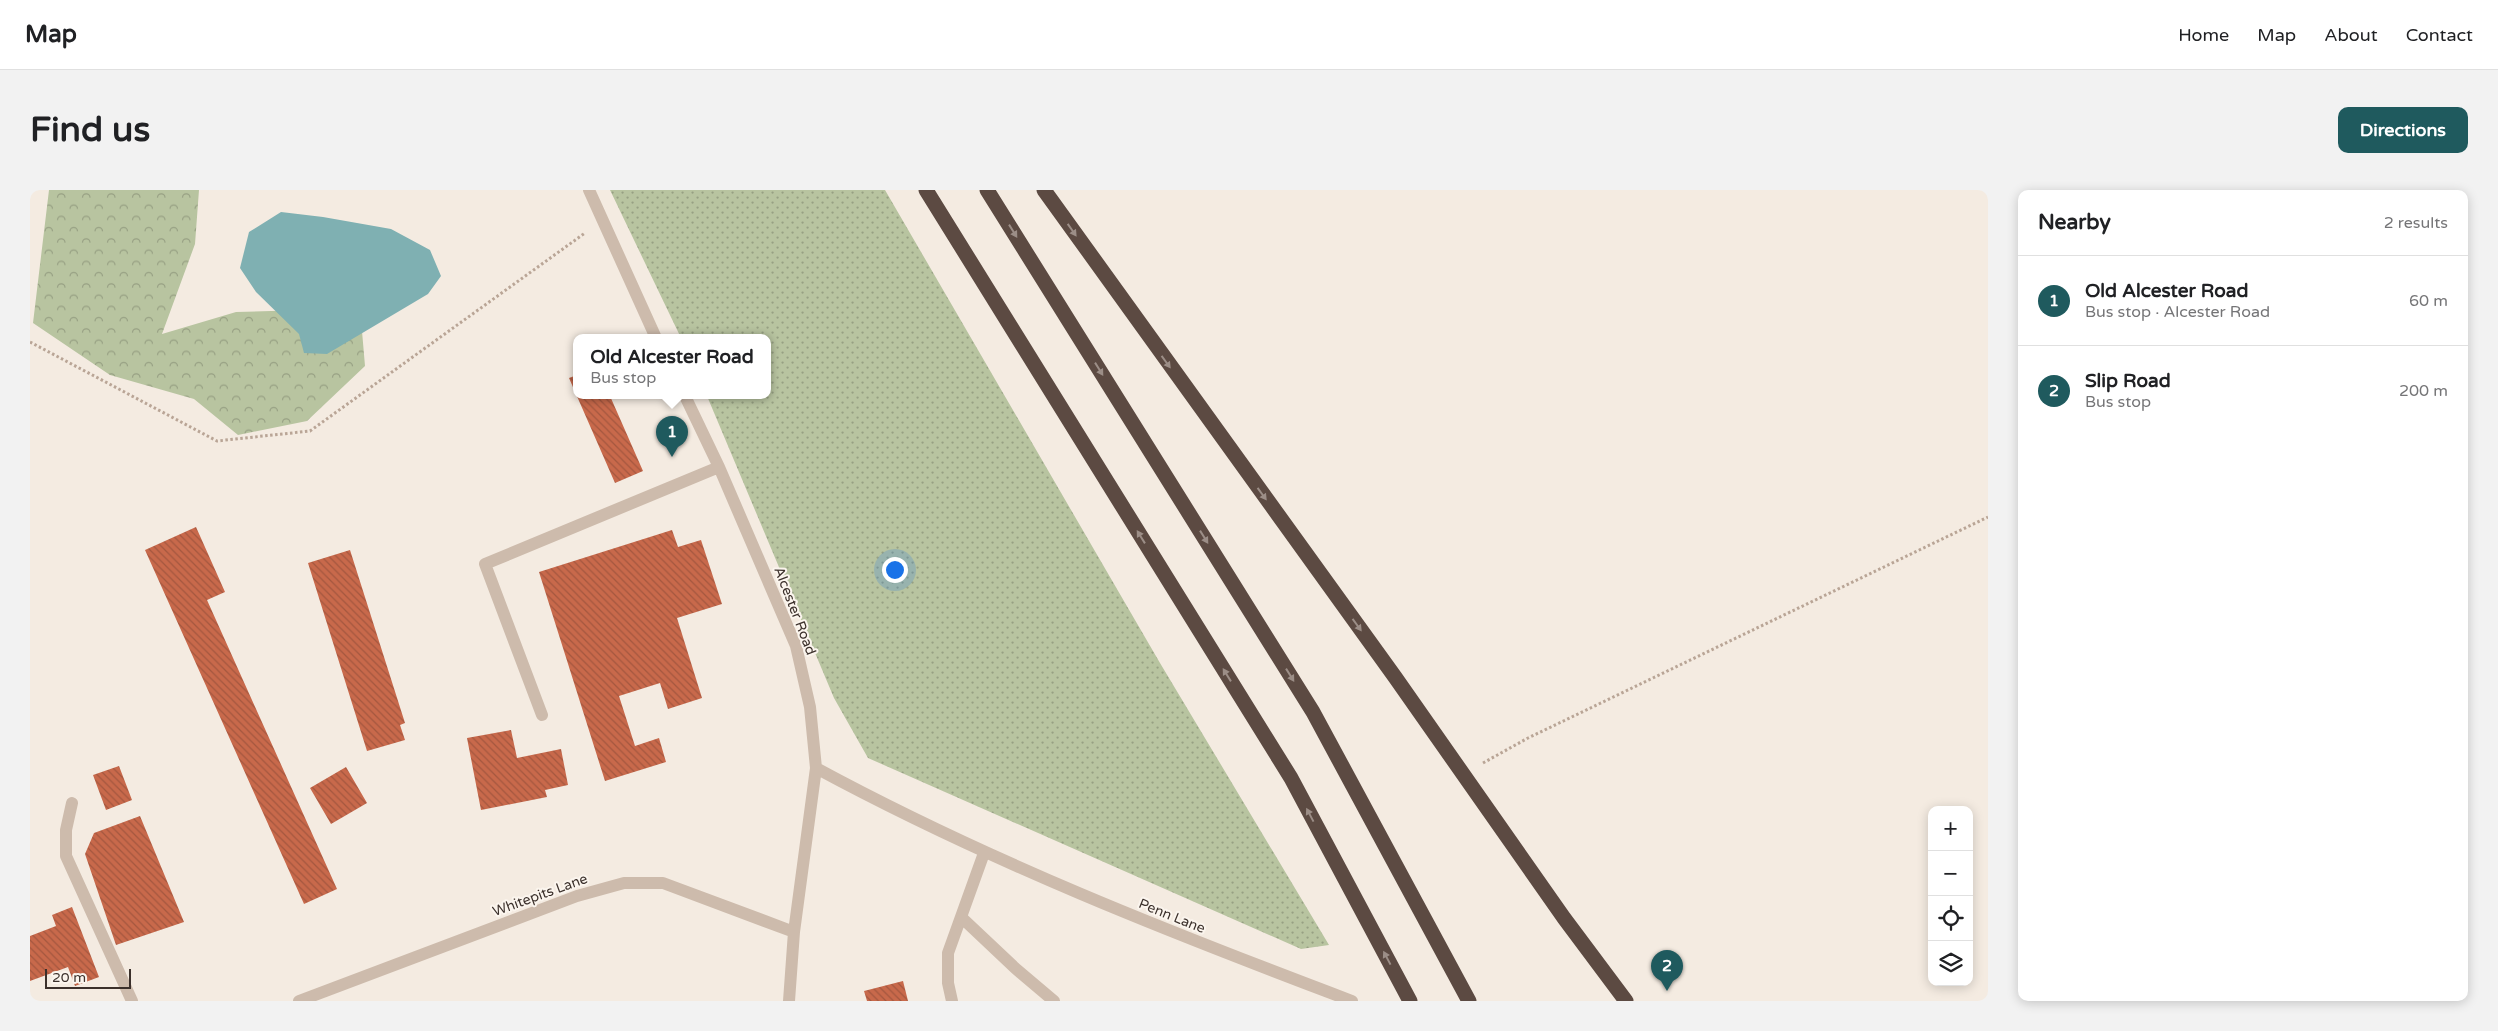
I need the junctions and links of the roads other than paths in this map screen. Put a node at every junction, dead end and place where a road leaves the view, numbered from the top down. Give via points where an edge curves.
1 (589, 190) edge
2 (926, 190) edge
3 (987, 190) edge
4 (1044, 190) edge
5 (654, 334) edge
6 (686, 399) edge
7 (719, 468) junction
8 (542, 715) dead end
9 (816, 768) junction
10 (72, 803) dead end
11 (984, 853) junction
12 (961, 917) junction
13 (794, 932) junction
14 (132, 1001) edge
15 (299, 1001) edge
16 (789, 1001) edge
17 (952, 1001) edge
18 (1054, 1001) edge
19 (1352, 1001) edge
20 (1410, 1001) edge
21 (1469, 1001) edge
22 (1626, 1001) edge

1 - 5 street
20 -> 2 highway via 1291,778
3 -> 21 highway via 1313,712
4 -> 22 highway
6 - 7 street, Alcester Road
7 - 8 street via 485,564
7 - 9 street, Alcester Road via 796,646 810,707
9 - 11 street, Penn Lane
9 - 13 street, Alcester Road
10 - 14 street via 66,830 66,856
11 - 12 street
11 - 19 street, Penn Lane via 1169,932
12 - 17 street via 948,953
12 - 18 street
13 - 15 street, Whitepits Lane via 663,883 624,883 577,896
13 - 16 street, Alcester Road

